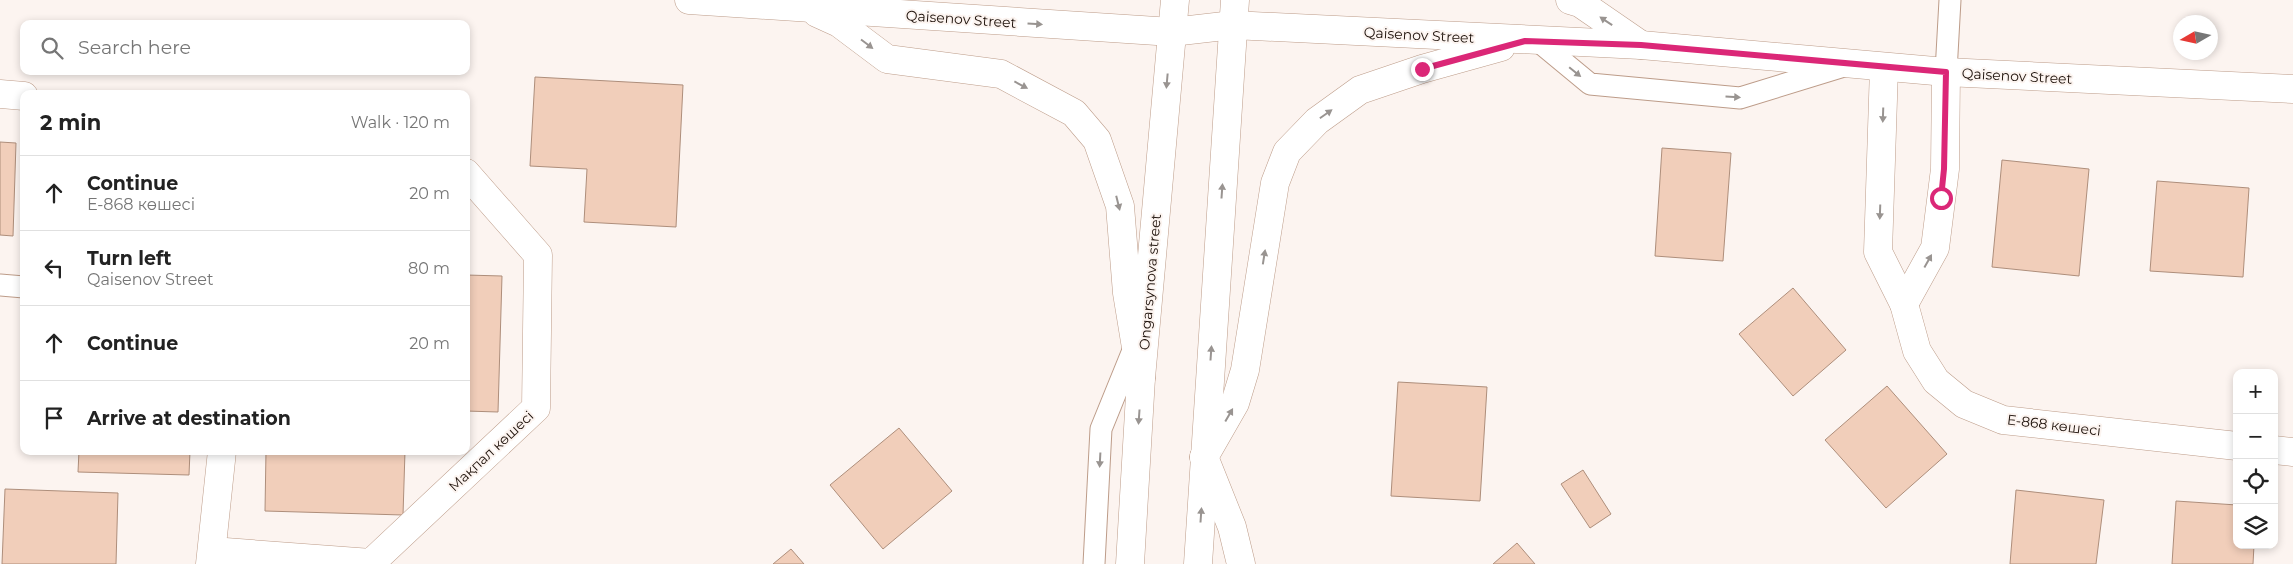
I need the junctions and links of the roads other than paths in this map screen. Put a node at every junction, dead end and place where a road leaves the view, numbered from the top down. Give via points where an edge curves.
1 (689, 0) edge
2 (1570, 0) edge
3 (1950, 0) edge
4 (1168, 1) edge
5 (811, 10) junction
6 (1234, 13) edge
7 (1172, 32) junction
8 (1531, 41) junction
9 (1641, 45) junction
10 (1849, 64) junction
11 (1884, 68) junction
12 (1946, 72) junction
13 (2293, 89) edge
14 (0, 94) edge
15 (20, 96) edge
16 (470, 178) edge
17 (0, 285) edge
18 (20, 287) edge
19 (1904, 304) junction
20 (1147, 315) junction
21 (1136, 343) junction
22 (1141, 378) junction
23 (2233, 446) edge
24 (2278, 450) edge
25 (2293, 452) edge
26 (222, 455) edge
27 (1204, 457) junction
28 (211, 558) edge
29 (1094, 564) edge
30 (1130, 564) edge
31 (1198, 564) edge
32 (1241, 564) edge

1 - 5 street, Qaisenov Street
9 -> 2 street via 1580,3
3 - 12 lane
4 - 6 street, Qaisenov Street
4 - 7 street, Ongarsynova street
5 -> 7 street, Qaisenov Street
5 -> 21 street via 839,24 887,59 1001,74 1074,113 1097,140 1120,206 1127,293
6 - 7 street, Qaisenov Street
6 - 8 street, Qaisenov Street
27 -> 6 street
7 -> 20 street, Ongarsynova street
8 - 9 street, Qaisenov Street
8 -> 10 lane via 1590,84 1740,98
27 -> 8 street via 1235,404 1245,370 1276,183 1287,152 1317,121 1360,90 1422,69
9 - 10 street, Qaisenov Street
10 - 11 street, Qaisenov Street
11 - 12 street, Qaisenov Street
11 -> 19 street, Е-868 көшесі via 1878,252
12 - 13 street, Qaisenov Street
19 -> 12 street via 1935,248 1944,169
14 - 15 street
16 - 28 street, Мақпал көшесі via 538,255 536,408 371,563
17 - 18 lane
19 - 23 street, Е-868 көшесі via 1917,351 1936,381 1964,404 2003,420
20 - 21 lane
20 - 22 street, Ongarsynova street
21 - 22 street
21 -> 29 lane via 1101,429
22 -> 30 street, Ongarsynova street
24 - 25 street
26 - 28 street
31 -> 27 street
27 - 32 street via 1232,527

